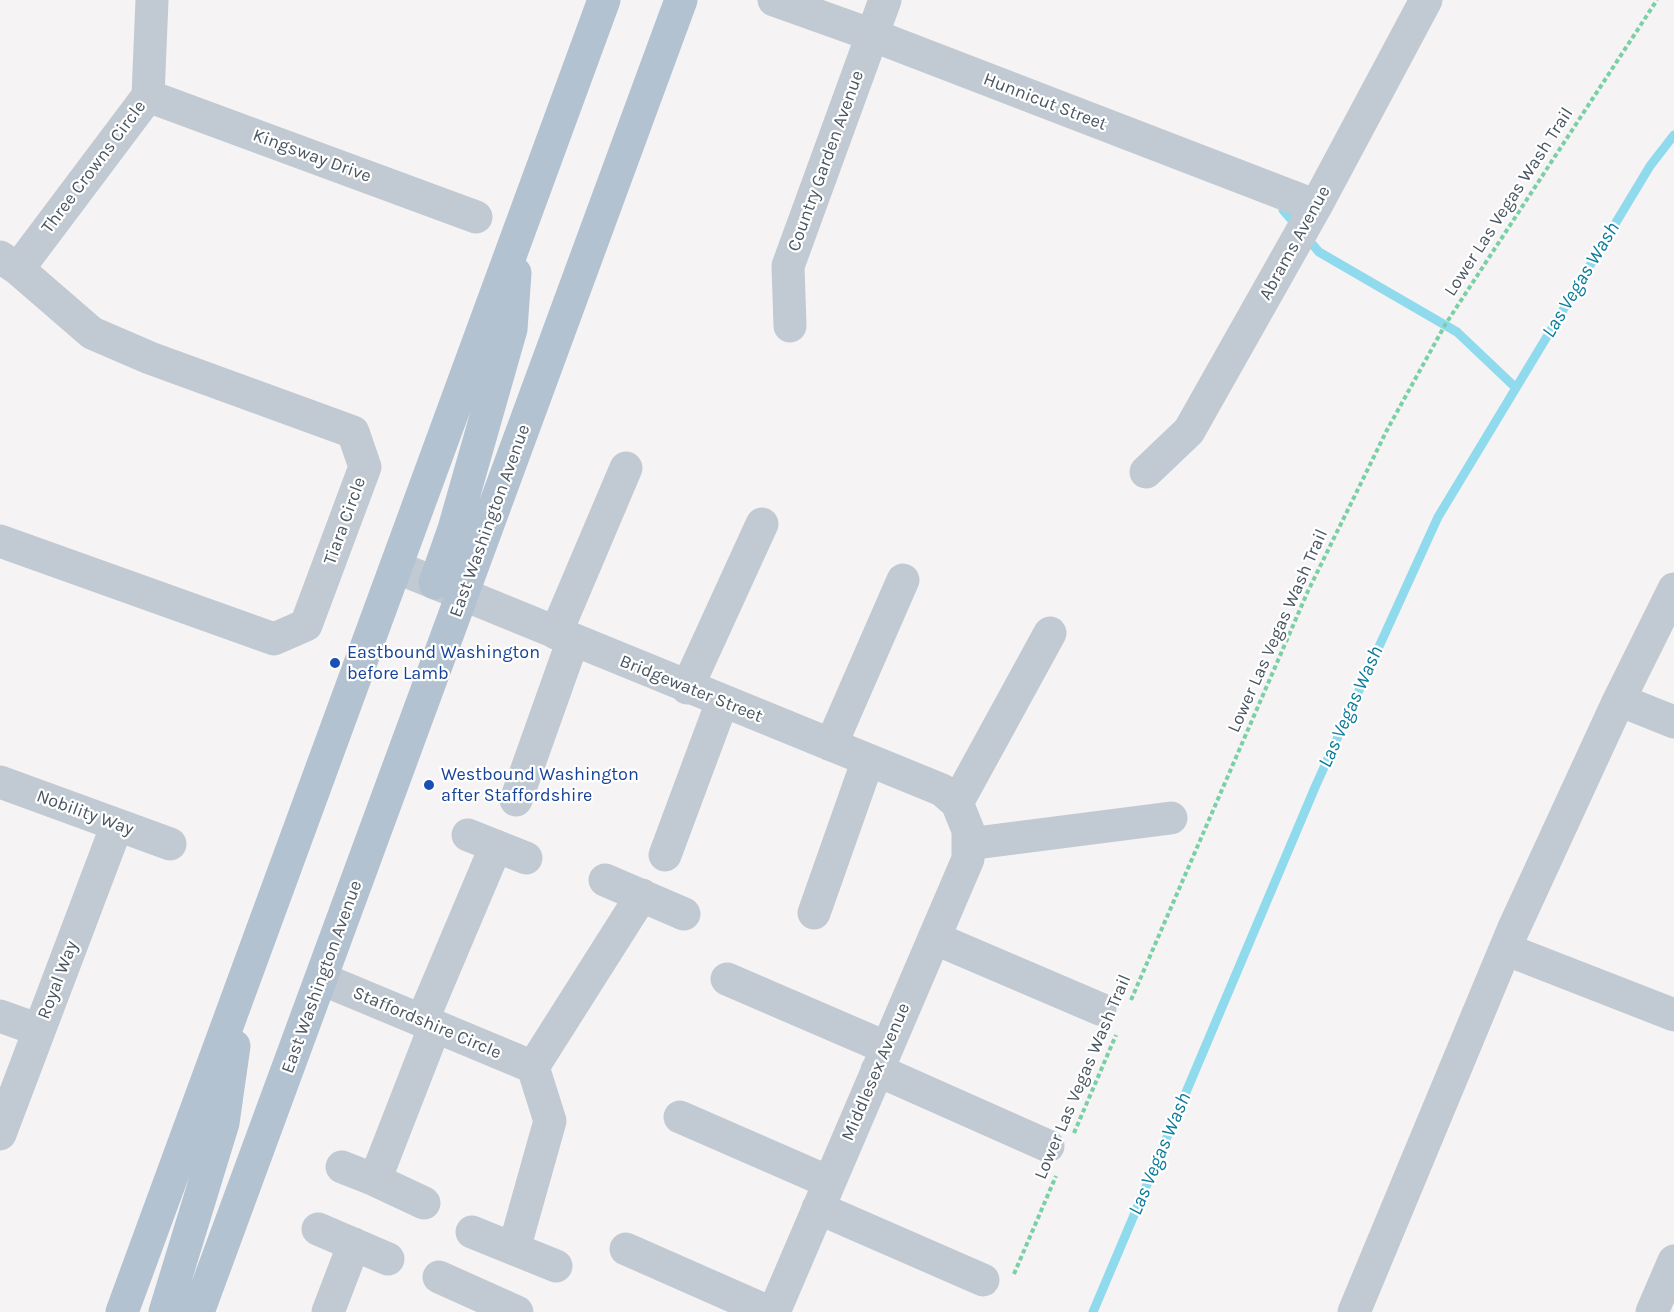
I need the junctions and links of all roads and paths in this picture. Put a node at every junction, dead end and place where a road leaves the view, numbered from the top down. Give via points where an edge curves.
1 (152, 0) edge
2 (604, 0) edge
3 (681, 0) edge
4 (774, 0) edge
5 (885, 0) edge
6 (1426, 0) edge
7 (1657, 0) edge
8 (872, 35) junction
9 (148, 96) junction
10 (1316, 206) junction
11 (476, 217) dead end
12 (518, 232) junction
13 (9, 263) edge
14 (790, 326) dead end
15 (626, 468) dead end
16 (1146, 472) dead end
17 (762, 524) dead end
18 (0, 541) edge
19 (396, 567) junction
20 (903, 580) dead end
21 (449, 589) junction
22 (1674, 589) edge
23 (1050, 633) dead end
24 (565, 637) junction
25 (687, 688) junction
26 (1619, 700) junction
27 (722, 702) junction
28 (1674, 722) edge
29 (831, 745) junction
30 (868, 760) junction
31 (0, 782) edge
32 (516, 800) dead end
33 (1171, 818) dead end
34 (117, 825) junction
35 (964, 826) junction
36 (170, 844) dead end
37 (497, 846) dead end
38 (665, 855) dead end
39 (605, 880) dead end
40 (642, 895) junction
41 (684, 914) dead end
42 (814, 914) dead end
43 (934, 938) junction
44 (1505, 949) junction
45 (321, 979) junction
46 (727, 979) dead end
47 (243, 982) junction
48 (1674, 1015) edge
49 (0, 1016) edge
50 (1115, 1017) junction
51 (428, 1023) junction
52 (39, 1030) junction
53 (882, 1059) junction
54 (533, 1067) junction
55 (680, 1117) dead end
56 (0, 1134) edge
57 (1059, 1152) junction
58 (342, 1167) dead end
59 (375, 1180) junction
60 (823, 1195) junction
61 (424, 1203) dead end
62 (318, 1229) dead end
63 (472, 1232) dead end
64 (354, 1244) junction
65 (626, 1249) dead end
66 (514, 1250) junction
67 (388, 1259) dead end
68 (1674, 1262) edge
69 (556, 1266) dead end
70 (439, 1277) dead end
71 (997, 1280) joint
72 (481, 1305) edge
73 (1360, 1310) edge
74 (122, 1312) edge
75 (165, 1312) edge
76 (198, 1312) edge
77 (328, 1312) edge
78 (517, 1312) edge
79 (769, 1312) edge
80 (774, 1312) edge
81 (1652, 1312) edge

1 - 9 street, Three Crowns Circle
2 - 12 main road
3 - 21 main road, East Washington Avenue
4 - 8 street, Hunnicut Street
5 - 8 street, Country Garden Avenue
6 - 10 street, Abrams Avenue
7 - 50 path, Lower Las Vegas Wash Trail via 1445,326 1387,430 1308,591
8 - 10 street, Hunnicut Street
8 - 14 street, Country Garden Avenue via 788,266
9 - 11 street, Kingsway Drive
9 - 13 street, Three Crowns Circle
10 - 16 street, Abrams Avenue via 1189,431
12 - 19 main road
12 - 21 main road via 511,329 454,530
13 - 18 street, Tiara Circle via 92,333 353,432 365,467 306,626 274,639
15 - 24 street
17 - 25 street
19 - 21 street, Bridgewater Street
19 - 47 main road
20 - 29 street
21 - 24 street, Bridgewater Street
21 - 45 main road, East Washington Avenue
22 - 26 street
23 - 35 street, Middlesex Avenue
24 - 25 street, Bridgewater Street
24 - 32 street
25 - 27 street, Bridgewater Street
26 - 28 street
26 - 44 street
27 - 29 street, Bridgewater Street
27 - 38 street
29 - 30 street, Bridgewater Street
30 - 35 street, Bridgewater Street via 942,790
30 - 42 street
31 - 34 street, Nobility Way
33 - 35 street
34 - 36 street, Nobility Way
34 - 52 street, Royal Way
35 - 43 street, Middlesex Avenue via 968,859
37 - 51 street
39 - 40 street
40 - 41 street
40 - 54 street
43 - 50 street
43 - 53 street, Middlesex Avenue
44 - 48 street
44 - 73 street
45 - 51 street, Staffordshire Circle
45 - 76 main road, East Washington Avenue
46 - 53 street
47 - 74 main road
47 - 75 main road via 223,1123
49 - 52 street
50 - 57 path, Lower Las Vegas Wash Trail
51 - 54 street, Staffordshire Circle
51 - 59 street
52 - 56 street, Royal Way
53 - 57 street
53 - 60 street, Middlesex Avenue
54 - 66 street via 549,1121
55 - 60 street
57 - 71 path, Lower Las Vegas Wash Trail
58 - 59 street
59 - 61 street
60 - 71 street
60 - 80 street, Middlesex Avenue
62 - 64 street
63 - 66 street
64 - 67 street
64 - 77 street
65 - 79 street
66 - 69 street
68 - 81 street
70 - 72 street
72 - 78 street

